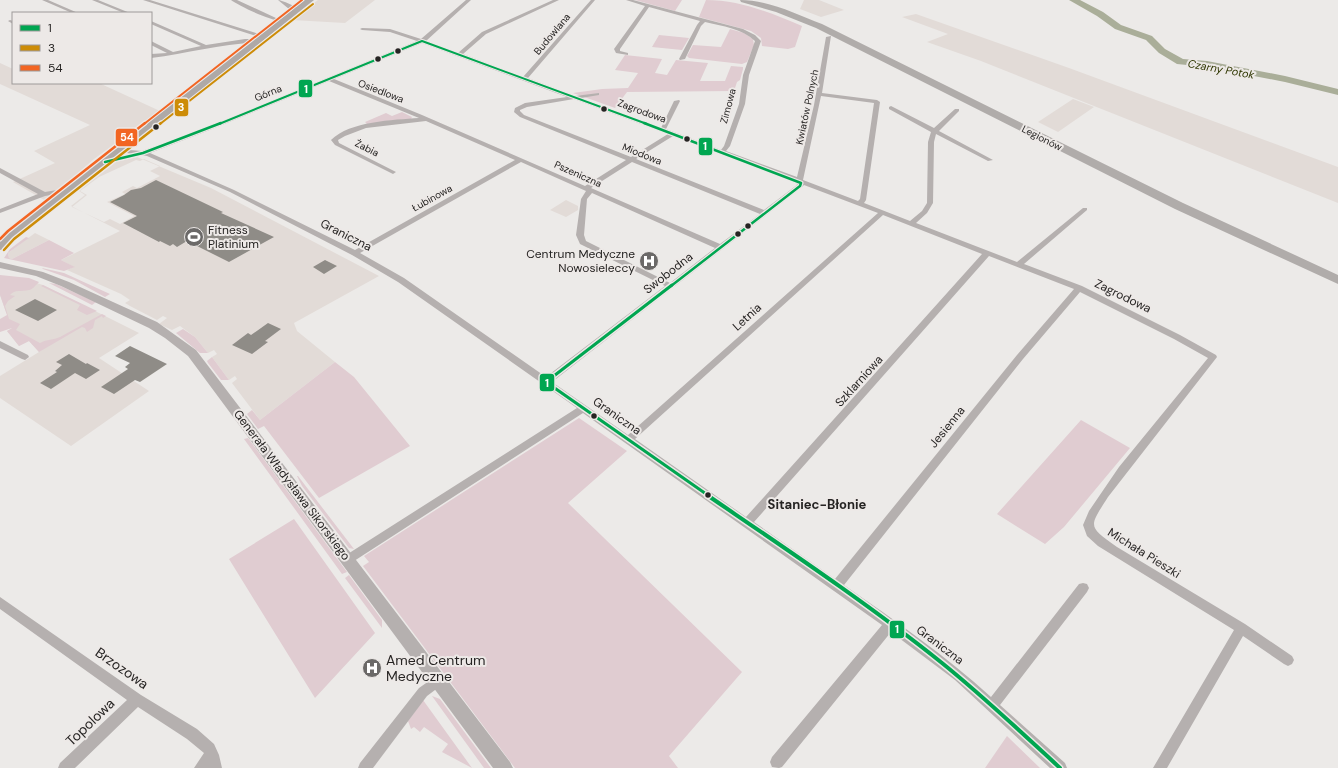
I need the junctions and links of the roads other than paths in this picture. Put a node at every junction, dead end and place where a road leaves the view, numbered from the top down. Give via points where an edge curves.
1 (44, 0) edge
2 (94, 0) edge
3 (145, 0) edge
4 (233, 0) edge
5 (280, 0) edge
6 (310, 0) edge
7 (469, 0) edge
8 (557, 0) edge
9 (593, 0) edge
10 (628, 0) edge
11 (744, 0) edge
12 (648, 5) junction
13 (298, 9) junction
14 (74, 12) edge
15 (125, 12) edge
16 (284, 20) junction
17 (704, 20) junction
18 (152, 22) edge
19 (362, 29) dead end
20 (829, 37) dead end
21 (262, 38) junction
22 (422, 41) junction
23 (152, 43) edge
24 (206, 48) junction
25 (174, 54) junction
26 (626, 54) dead end
27 (459, 55) junction
28 (152, 56) edge
29 (682, 58) dead end
30 (328, 79) junction
31 (524, 79) junction
32 (597, 94) dead end
33 (819, 94) junction
34 (575, 98) junction
35 (677, 101) dead end
36 (891, 108) dead end
37 (957, 110) dead end
38 (427, 119) junction
39 (663, 130) junction
40 (934, 132) junction
41 (672, 134) junction
42 (120, 150) junction
43 (722, 152) junction
44 (143, 153) junction
45 (520, 160) junction
46 (630, 160) junction
47 (990, 160) dead end
48 (105, 162) junction
49 (0, 170) edge
50 (393, 172) dead end
51 (799, 181) junction
52 (69, 190) junction
53 (588, 190) junction
54 (44, 194) junction
55 (859, 204) junction
56 (1085, 209) dead end
57 (0, 211) edge
58 (764, 213) junction
59 (882, 213) junction
60 (912, 224) junction
61 (5, 238) edge
62 (0, 246) edge
63 (720, 247) junction
64 (355, 253) junction
65 (987, 253) junction
66 (0, 265) edge
67 (1018, 265) junction
68 (0, 270) edge
69 (24, 271) junction
70 (1338, 280) edge
71 (670, 286) junction
72 (1079, 288) junction
73 (0, 344) edge
74 (1213, 357) joint
75 (25, 358) dead end
76 (546, 382) junction
77 (584, 408) junction
78 (628, 440) junction
79 (747, 523) junction
80 (347, 560) junction
81 (837, 585) junction
82 (1083, 588) dead end
83 (1, 604) edge
84 (890, 624) junction
85 (1241, 628) junction
86 (1288, 660) dead end
87 (439, 680) junction
88 (137, 699) junction
89 (992, 705) junction
90 (214, 762) edge
91 (777, 762) dead end
92 (64, 768) edge
93 (201, 768) edge
94 (365, 768) edge
95 (504, 768) edge
96 (1060, 768) edge
97 (1160, 768) edge

1 - 14 street
2 - 15 street
3 - 21 street
4 - 16 street via 275,20
5 - 13 street via 291,8
6 - 13 main road
7 - 22 street, Górna
8 - 27 street via 484,33
9 - 31 street, Budowlana
10 - 12 street
11 - 70 highway, Legionów via 819,26 1178,206
12 - 17 street
12 - 26 street via 617,49 618,52
13 - 16 main road
16 - 21 main road
17 - 29 street via 699,24
17 - 43 street, Zimowa via 745,32 758,41 746,75 742,104 727,146
18 - 24 street
19 - 22 street, Zagrodowa via 390,31
20 - 33 street, Kwiatów Polnych
21 - 24 street
21 - 42 main road
22 - 27 street, Zagrodowa
22 - 30 street, Górna
23 - 25 street
24 - 25 street
25 - 28 street
27 - 31 street, Zagrodowa
30 - 38 street, Osiedlowa
30 - 44 street, Górna
31 - 34 street, Zagrodowa
32 - 34 street
33 - 51 street, Kwiatów Polnych
33 - 55 street via 877,102 863,200
34 - 39 street, Zagrodowa
34 - 46 street, Miodowa via 525,105 517,109 517,112
35 - 39 street
36 - 40 street
37 - 40 street
38 - 45 street, Pszeniczna
38 - 50 street, Żabia via 367,127 346,133 334,140 337,144
39 - 41 street, Zagrodowa
40 - 47 street
40 - 60 street via 931,142 930,203 925,212
41 - 43 street, Zagrodowa
41 - 46 street
42 - 44 street, Graniczna
42 - 48 main road
43 - 51 street, Zagrodowa
44 - 48 street, Górna
44 - 64 street, Graniczna via 232,191
45 - 53 street, Pszeniczna
45 - 64 street, Łubinowa
46 - 53 street
46 - 58 street, Miodowa
48 - 52 main road
49 - 54 street
51 - 55 street, Zagrodowa
51 - 58 street, Swobodna via 800,186
52 - 54 street
52 - 61 main road
53 - 63 street, Pszeniczna
53 - 71 street via 584,199 580,235 583,242
54 - 57 street
55 - 59 street, Zagrodowa
56 - 67 street
58 - 63 street, Swobodna
59 - 60 street, Zagrodowa
59 - 78 street, Letnia
60 - 65 street, Zagrodowa
61 - 62 main road
63 - 71 street, Swobodna
64 - 76 street, Graniczna via 401,280
65 - 67 street, Zagrodowa
65 - 79 street, Szklarniowa
66 - 69 street
67 - 72 street, Zagrodowa
68 - 69 street
69 - 80 street, Generała Władysława Sikorskiego via 72,286 153,325 185,347 201,363
71 - 76 street, Swobodna
72 - 74 street, Zagrodowa
72 - 81 street, Jesienna
73 - 75 street
74 - 85 street, Michała Pieszki via 1116,480 1090,516 1088,524 1090,531 1113,550
76 - 77 street, Graniczna
77 - 78 street, Graniczna
77 - 80 street
78 - 79 street, Graniczna
79 - 81 street, Graniczna
80 - 87 street, Generała Władysława Sikorskiego
81 - 84 street, Graniczna
82 - 89 street
83 - 88 street, Brzozowa
84 - 89 street, Graniczna via 959,676
84 - 91 street
85 - 86 street, Michała Pieszki
85 - 97 street
87 - 94 street via 423,692
87 - 95 street, Generała Władysława Sikorskiego
88 - 90 street, Brzozowa via 207,746
88 - 92 street, Topolowa
89 - 96 street, Graniczna
90 - 93 street

